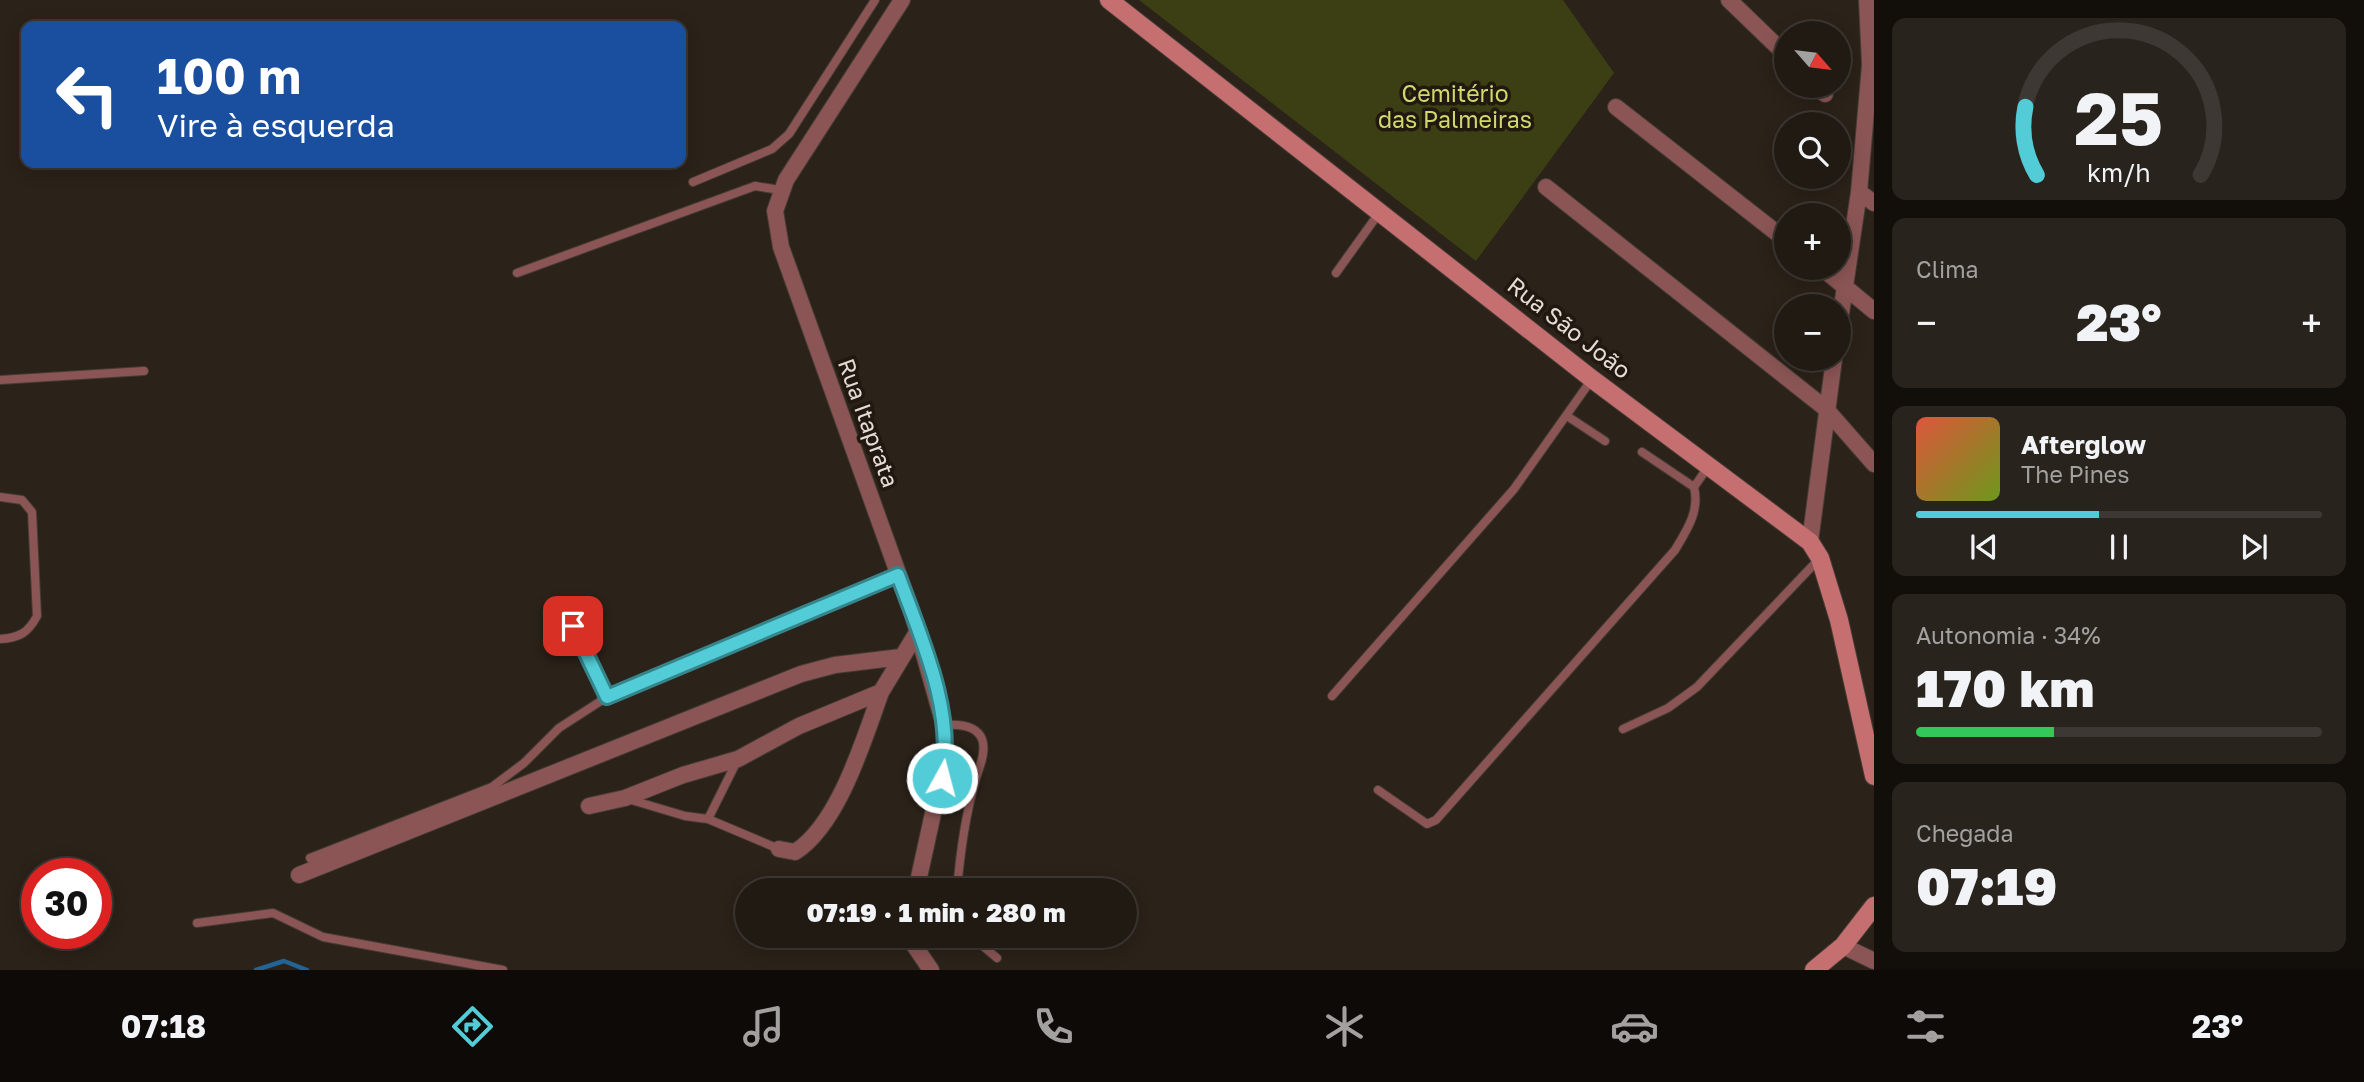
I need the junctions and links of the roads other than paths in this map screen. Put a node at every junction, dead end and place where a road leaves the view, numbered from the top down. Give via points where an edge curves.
1 (875, 0) edge
2 (902, 0) edge
3 (1108, 0) edge
4 (1729, 0) edge
5 (1867, 0) edge
6 (1872, 34) edge
7 (1774, 43) edge
8 (1615, 107) dead end
9 (693, 182) dead end
10 (1546, 187) dead end
11 (780, 190) junction
12 (1859, 192) junction
13 (1874, 204) edge
14 (1381, 211) junction
15 (1774, 231) edge
16 (517, 273) dead end
17 (1336, 273) dead end
18 (1837, 280) edge
19 (1846, 287) junction
20 (1845, 294) edge
21 (1874, 311) edge
22 (144, 371) dead end
23 (1832, 371) edge
24 (1592, 379) junction
25 (0, 380) edge
26 (1825, 408) junction
27 (1567, 416) junction
28 (1605, 442) dead end
29 (1642, 452) dead end
30 (1874, 464) edge
31 (1709, 466) junction
32 (1694, 487) junction
33 (0, 497) edge
34 (1810, 542) junction
35 (1820, 558) junction
36 (898, 575) junction
37 (573, 626) dead end
38 (918, 631) junction
39 (0, 639) edge
40 (901, 657) junction
41 (881, 692) junction
42 (1332, 696) dead end
43 (607, 697) junction
44 (944, 725) junction
45 (1623, 729) dead end
46 (738, 759) junction
47 (1874, 776) edge
48 (1378, 790) dead end
49 (625, 798) junction
50 (589, 806) dead end
51 (708, 819) junction
52 (779, 849) joint
53 (310, 858) dead end
54 (299, 875) dead end
55 (919, 878) edge
56 (959, 878) edge
57 (1874, 906) edge
58 (197, 923) dead end
59 (1843, 946) junction
60 (916, 948) edge
61 (985, 948) edge
62 (997, 958) dead end
63 (1874, 961) edge
64 (503, 970) edge
65 (931, 970) edge
66 (1814, 970) edge

1 - 9 lane via 789,134 772,149
2 - 11 street, Rua Itaprata
3 - 14 street, Rua São João
4 - 7 street
5 - 6 street
6 - 12 street
8 - 15 street
10 - 26 street
11 - 16 lane via 755,186
11 - 36 street, Rua Itaprata via 775,211 782,247
12 - 13 street
12 - 19 street
14 - 17 lane
14 - 24 street, Rua São João
18 - 19 street
19 - 20 street
19 - 21 street
22 - 25 lane
23 - 26 street
24 - 27 lane
24 - 31 street, Rua São João
26 - 30 street
26 - 34 street
27 - 28 lane
27 - 42 lane via 1514,489
29 - 32 lane
31 - 32 lane
31 - 34 street, Rua São João
32 - 48 lane via 1693,515 1675,550 1436,820 1419,821
33 - 39 lane via 22,500 32,512 37,616 29,630 14,639
34 - 35 street, Rua São João
35 - 45 lane via 1697,687 1668,708
35 - 47 street, Rua São João via 1839,620
36 - 38 street, Rua Itaprata
36 - 43 lane
37 - 43 lane
38 - 40 street
38 - 44 street, Rua Itaprata
40 - 41 street
40 - 54 street via 801,674
41 - 46 street via 799,726
41 - 52 street via 854,764 824,822 795,852
43 - 53 lane via 559,728 492,787
44 - 55 street, Rua Itaprata via 946,754
44 - 56 lane via 974,729 984,750 969,802
46 - 49 street
46 - 51 lane
49 - 50 street
49 - 51 lane
51 - 52 lane
57 - 59 street
58 - 64 lane via 273,913 323,937
59 - 63 street
59 - 66 street
60 - 65 street
61 - 62 lane

